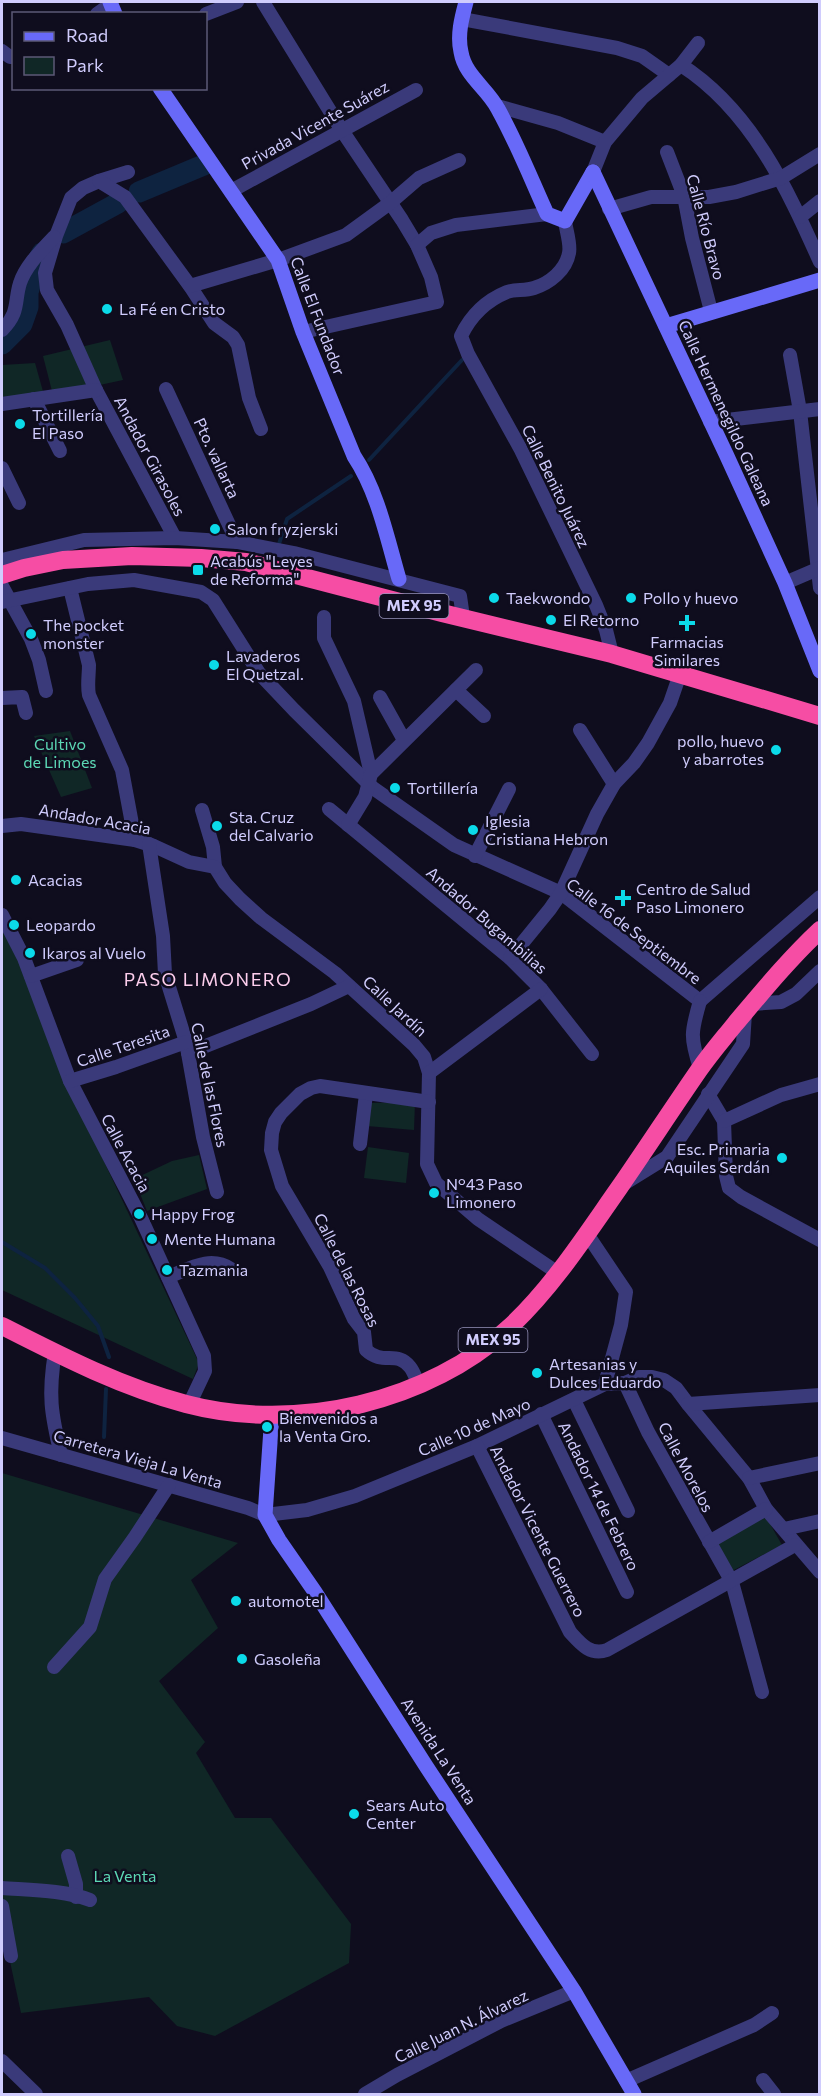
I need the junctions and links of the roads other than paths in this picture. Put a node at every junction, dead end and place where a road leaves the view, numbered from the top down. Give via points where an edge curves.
1 (237, 2) edge
2 (263, 2) edge
3 (466, 2) edge
4 (207, 14) edge
5 (462, 19) junction
6 (698, 43) dead end
7 (681, 65) junction
8 (669, 75) junction
9 (161, 90) edge
10 (416, 90) dead end
11 (497, 106) junction
12 (341, 129) junction
13 (606, 142) junction
14 (667, 152) dead end
15 (819, 154) edge
16 (459, 160) dead end
17 (128, 172) dead end
18 (593, 172) junction
19 (781, 178) junction
20 (99, 181) junction
21 (231, 190) junction
22 (684, 196) junction
23 (819, 201) edge
24 (390, 203) junction
25 (609, 209) junction
26 (547, 214) junction
27 (800, 217) junction
28 (565, 221) junction
29 (56, 236) junction
30 (417, 245) junction
31 (278, 260) junction
32 (819, 262) edge
33 (819, 280) edge
34 (190, 286) junction
35 (711, 311) junction
36 (666, 326) junction
37 (2, 330) edge
38 (303, 332) junction
39 (790, 355) dead end
40 (166, 389) dead end
41 (96, 390) junction
42 (34, 399) junction
43 (2, 404) edge
44 (819, 409) edge
45 (800, 411) junction
46 (710, 422) junction
47 (261, 429) dead end
48 (60, 451) dead end
49 (2, 468) edge
50 (19, 504) dead end
51 (175, 538) junction
52 (237, 542) junction
53 (2, 560) edge
54 (818, 568) edge
55 (2, 574) edge
56 (399, 579) junction
57 (785, 583) junction
58 (2, 586) edge
59 (70, 588) junction
60 (819, 588) edge
61 (5, 601) edge
62 (324, 617) dead end
63 (464, 618) junction
64 (612, 654) junction
65 (476, 670) dead end
66 (819, 671) edge
67 (680, 674) junction
68 (456, 690) junction
69 (46, 691) dead end
70 (380, 697) dead end
71 (2, 698) edge
72 (818, 711) edge
73 (26, 713) dead end
74 (484, 716) dead end
75 (580, 730) dead end
76 (404, 740) junction
77 (370, 779) junction
78 (614, 784) junction
79 (509, 789) dead end
80 (329, 809) dead end
81 (202, 810) dead end
82 (348, 825) junction
83 (2, 826) edge
84 (142, 842) junction
85 (475, 856) junction
86 (215, 867) junction
87 (561, 893) junction
88 (819, 897) edge
89 (2, 915) edge
90 (819, 930) edge
91 (510, 958) junction
92 (77, 960) dead end
93 (819, 972) edge
94 (31, 976) junction
95 (349, 986) junction
96 (541, 989) junction
97 (700, 1001) junction
98 (748, 1009) junction
99 (187, 1047) junction
100 (592, 1054) dead end
101 (700, 1068) junction
102 (429, 1073) junction
103 (70, 1081) junction
104 (819, 1084) edge
105 (366, 1094) junction
106 (708, 1094) junction
107 (429, 1102) junction
108 (724, 1120) junction
109 (360, 1144) dead end
110 (620, 1185) junction
111 (217, 1192) dead end
112 (587, 1234) junction
113 (819, 1240) edge
114 (231, 1269) dead end
115 (558, 1273) junction
116 (168, 1277) junction
117 (2, 1326) edge
118 (55, 1352) junction
119 (626, 1383) junction
120 (605, 1384) junction
121 (419, 1385) junction
122 (819, 1395) edge
123 (574, 1400) junction
124 (688, 1404) junction
125 (189, 1405) junction
126 (272, 1414) junction
127 (541, 1414) junction
128 (2, 1438) edge
129 (477, 1446) junction
130 (61, 1455) junction
131 (819, 1463) edge
132 (749, 1478) junction
133 (169, 1485) junction
134 (766, 1509) junction
135 (628, 1511) dead end
136 (265, 1515) junction
137 (819, 1521) edge
138 (784, 1528) junction
139 (710, 1542) junction
140 (795, 1545) junction
141 (819, 1572) edge
142 (732, 1582) junction
143 (627, 1592) dead end
144 (54, 1667) dead end
145 (762, 1692) dead end
146 (68, 1856) dead end
147 (2, 1888) edge
148 (2, 1906) edge
149 (11, 1956) dead end
150 (574, 1991) junction
151 (772, 2013) dead end
152 (2, 2064) edge
153 (763, 2080) dead end
154 (630, 2088) edge
155 (36, 2094) edge
156 (365, 2094) edge
157 (774, 2094) edge

1 - 4 street
2 - 12 street
3 - 5 street
5 - 8 street via 617,48 642,56
5 - 11 street via 460,51 466,69
6 - 7 street
7 - 8 street
7 - 19 street via 702,79 743,122
8 - 13 street via 642,98
9 - 21 street, Calle El Fundador
10 - 12 street, Privada Vicente Suárez
11 - 13 street
11 - 26 street
12 - 21 street, Privada Vicente Suárez
12 - 24 street
13 - 18 street
14 - 22 street, Calle Río Bravo
15 - 19 street
16 - 24 street via 419,178
17 - 20 street, Andador Girasoles
18 - 25 street, Calle Hermenegildo Galeana
18 - 28 street
19 - 22 street via 709,197
19 - 27 street
20 - 29 street, Andador Girasoles via 71,198
20 - 34 street via 125,197
21 - 31 street, Calle El Fundador
22 - 25 street via 651,197
22 - 35 street, Calle Río Bravo
23 - 27 street
24 - 30 street
24 - 31 street via 346,235
25 - 36 street, Calle Hermenegildo Galeana
26 - 28 street
26 - 30 street via 456,225 431,233
27 - 32 street
28 - 64 street, Calle Benito Juárez via 569,253 561,271 534,288 509,291 478,308 461,336 591,595
29 - 37 street via 28,267 20,283 17,305
29 - 41 street, Andador Girasoles via 45,273 47,290
30 - 38 street via 431,277 436,302
31 - 34 street
31 - 38 street, Calle El Fundador
33 - 35 street
34 - 47 street via 214,323 233,336 238,345 249,398
35 - 36 street
36 - 46 street, Calle Hermenegildo Galeana
38 - 56 street, Calle El Fundador via 354,456 369,481
39 - 45 street
40 - 52 street, Pto. vallarta
41 - 42 street
41 - 51 street, Andador Girasoles
42 - 43 street
42 - 48 street
44 - 45 street
45 - 46 street
45 - 54 street
46 - 57 street, Calle Hermenegildo Galeana
49 - 50 street
51 - 52 street
51 - 53 street via 84,540
52 - 56 street
54 - 57 street
54 - 60 street
55 - 63 highway, MEX 95 via 63,560 132,556 246,562
56 - 63 street via 460,596
57 - 66 street, Calle Hermenegildo Galeana
58 - 61 street
59 - 61 street
59 - 77 street, Calle 16 de Septiembre via 134,580 201,592 213,600 259,673
59 - 84 street, Calle de las Flores via 89,665 89,695 122,770
61 - 69 street via 31,639
62 - 77 street via 324,638 354,701
63 - 64 highway, MEX 95
64 - 67 highway, MEX 95
65 - 68 street
67 - 72 highway, MEX 95
67 - 78 street via 670,703 648,743
68 - 74 street
68 - 76 street
70 - 76 street
71 - 73 street via 22,697
75 - 78 street
76 - 77 street
77 - 82 street via 365,797
77 - 85 street, Calle 16 de Septiembre via 454,845
78 - 87 street
79 - 85 street
80 - 82 street, Andador Bugambilias
81 - 86 street
82 - 91 street, Andador Bugambilias
83 - 84 street, Andador Acacia via 42,826
84 - 86 street, Andador Acacia via 189,862
84 - 99 street, Calle de las Flores via 163,936 165,974
85 - 87 street, Calle 16 de Septiembre
86 - 95 street, Calle Jardín via 225,883 261,918
87 - 91 street
87 - 97 street, Calle 16 de Septiembre
88 - 97 street
89 - 94 street, Calle Acacia
90 - 98 highway, MEX 95
91 - 96 street, Andador Bugambilias
92 - 94 street
93 - 98 street via 796,994 781,1002
94 - 103 street, Calle Acacia
95 - 99 street, Calle Teresita via 311,1004
95 - 102 street, Calle Jardín via 414,1045 424,1057
96 - 100 street, Andador Bugambilias
96 - 102 street
97 - 101 street, Calle 16 de Septiembre via 692,1029
98 - 101 highway, MEX 95
98 - 106 street via 743,1044
99 - 103 street, Calle Teresita
99 - 111 street, Calle de las Flores
101 - 110 highway, MEX 95
102 - 107 street, Calle Jardín
103 - 116 street, Calle Acacia
104 - 108 street via 781,1095
105 - 107 street
105 - 109 street
105 - 121 street, Calle de las Rosas via 311,1088 291,1102 275,1122 271,1150 282,1186 364,1332 366,1350 373,1357 398,1358 408,1364
106 - 108 street
106 - 110 street via 667,1157
107 - 115 street, Calle Jardín via 427,1164 436,1183 478,1219
108 - 113 street via 729,1188
110 - 112 highway, MEX 95
112 - 115 highway, MEX 95
112 - 120 street via 626,1292
114 - 116 street via 214,1262
115 - 121 highway, MEX 95 via 510,1326 481,1350
116 - 125 street, Calle Acacia via 204,1356 206,1371
117 - 118 highway, MEX 95
118 - 125 highway, MEX 95 via 135,1388
118 - 130 street via 50,1382 51,1414
119 - 120 street
119 - 124 street via 639,1377 664,1380
119 - 139 street, Calle Morelos via 648,1432
120 - 123 street, Calle 10 de Mayo
121 - 126 highway, MEX 95 via 360,1405
122 - 124 street
123 - 127 street, Calle 10 de Mayo
123 - 135 street
124 - 132 street
125 - 126 highway, MEX 95 via 224,1412
126 - 136 street
127 - 129 street, Calle 10 de Mayo
127 - 143 street, Andador 14 de Febrero
128 - 130 street, Carretera Vieja La Venta
129 - 136 street, Calle 10 de Mayo via 355,1496 307,1510
129 - 142 street, Andador Vicente Guerrero via 570,1632 594,1652 607,1650
130 - 133 street, Carretera Vieja La Venta
131 - 132 street
132 - 134 street
133 - 136 street, Carretera Vieja La Venta
133 - 144 street via 105,1579 90,1627
134 - 138 street
134 - 139 street
136 - 150 street, Avenida La Venta
137 - 138 street
138 - 140 street
139 - 142 street, Calle Morelos
140 - 141 street
140 - 142 street
142 - 145 street, Calle Morelos
146 - 147 street via 83,1898
148 - 149 street
150 - 154 street, Avenida La Venta
150 - 156 street, Calle Juan N. Álvarez via 501,2022
151 - 154 street
152 - 155 street
153 - 157 street

